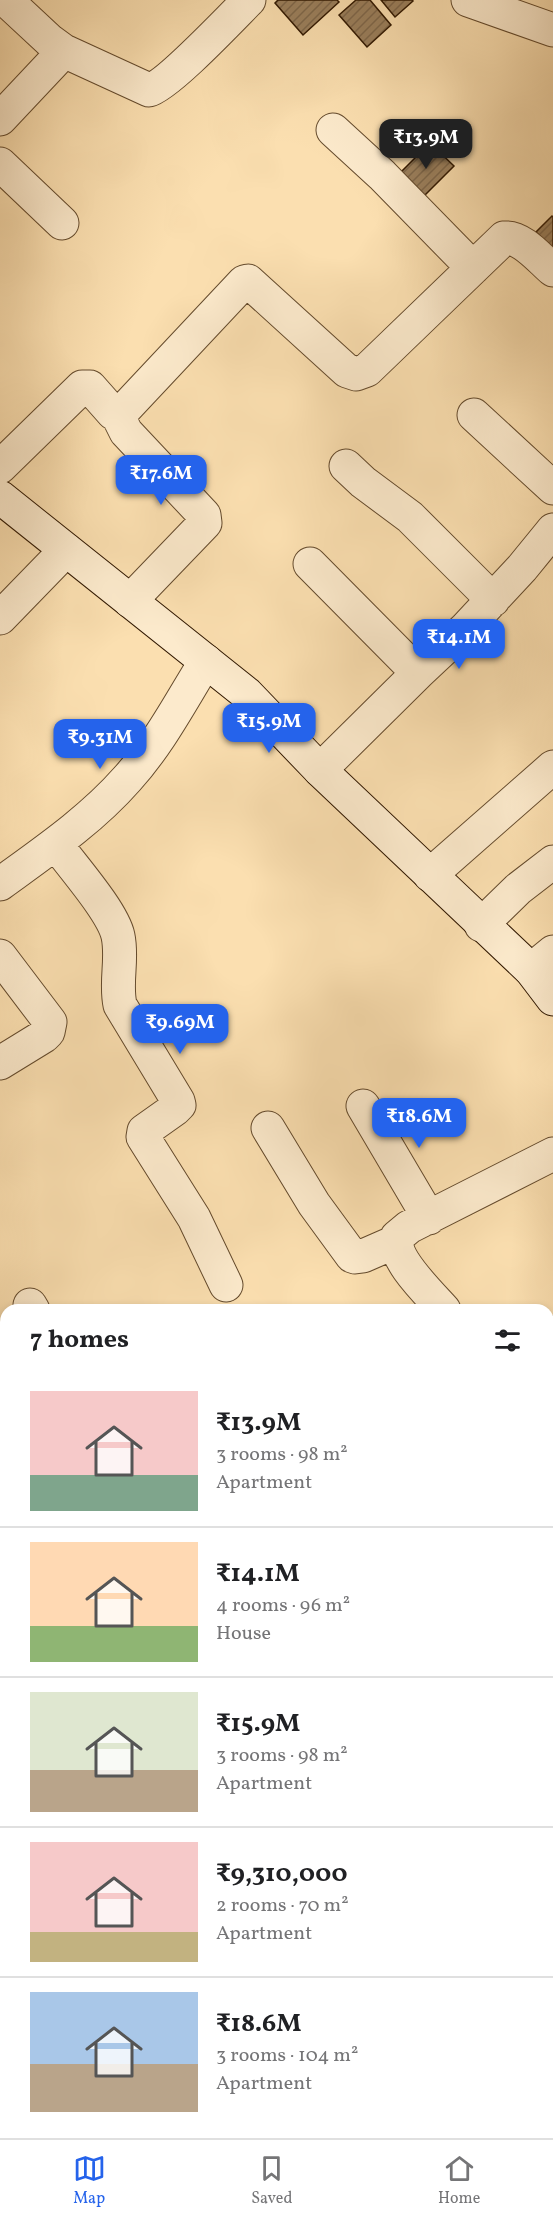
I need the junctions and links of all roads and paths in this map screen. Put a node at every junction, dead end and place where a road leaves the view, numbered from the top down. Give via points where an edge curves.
1 (6, 0) edge
2 (249, 0) edge
3 (468, 0) edge
4 (553, 30) edge
5 (64, 51) junction
6 (0, 119) edge
7 (333, 130) dead end
8 (0, 164) edge
9 (62, 223) dead end
10 (473, 268) junction
11 (553, 270) edge
12 (117, 414) junction
13 (474, 415) dead end
14 (346, 466) dead end
15 (0, 467) edge
16 (553, 488) edge
17 (0, 497) edge
18 (553, 530) edge
19 (66, 550) junction
20 (310, 564) dead end
21 (494, 600) junction
22 (130, 601) junction
23 (0, 618) edge
24 (206, 661) junction
25 (418, 673) junction
26 (553, 767) edge
27 (320, 770) junction
28 (56, 844) junction
29 (553, 862) edge
30 (5, 870) edge
31 (430, 875) junction
32 (481, 925) junction
33 (0, 956) edge
34 (542, 961) edge
35 (553, 999) edge
36 (0, 1063) edge
37 (363, 1106) dead end
38 (268, 1128) dead end
39 (553, 1154) edge
40 (429, 1218) junction
41 (395, 1242) junction
42 (226, 1285) dead end
43 (439, 1304) edge

1 - 5 street
2 - 5 street via 153,89 140,87
3 - 4 street
5 - 6 street
7 - 10 street
8 - 9 street
10 - 11 street via 504,238 511,237
10 - 12 street via 367,370 356,374 347,371 248,281 244,282
12 - 15 street via 90,387 82,387
12 - 22 street via 126,432 206,519
13 - 16 street
14 - 21 street via 410,517
17 - 19 street
18 - 21 street
19 - 22 street
19 - 23 street
20 - 25 street
21 - 25 street
22 - 24 street
24 - 27 street via 247,694
24 - 28 street via 128,779
25 - 27 street
26 - 31 street
27 - 31 street
28 - 30 street
28 - 42 street via 112,918 120,952 120,1005 179,1105 144,1131 143,1137 194,1218
29 - 32 street
31 - 32 street
32 - 34 street
33 - 36 street via 50,1022 44,1036
34 - 35 street
37 - 40 street
38 - 41 street via 314,1204 352,1256 363,1256
39 - 40 street
40 - 41 street via 403,1230
41 - 43 street via 415,1277

